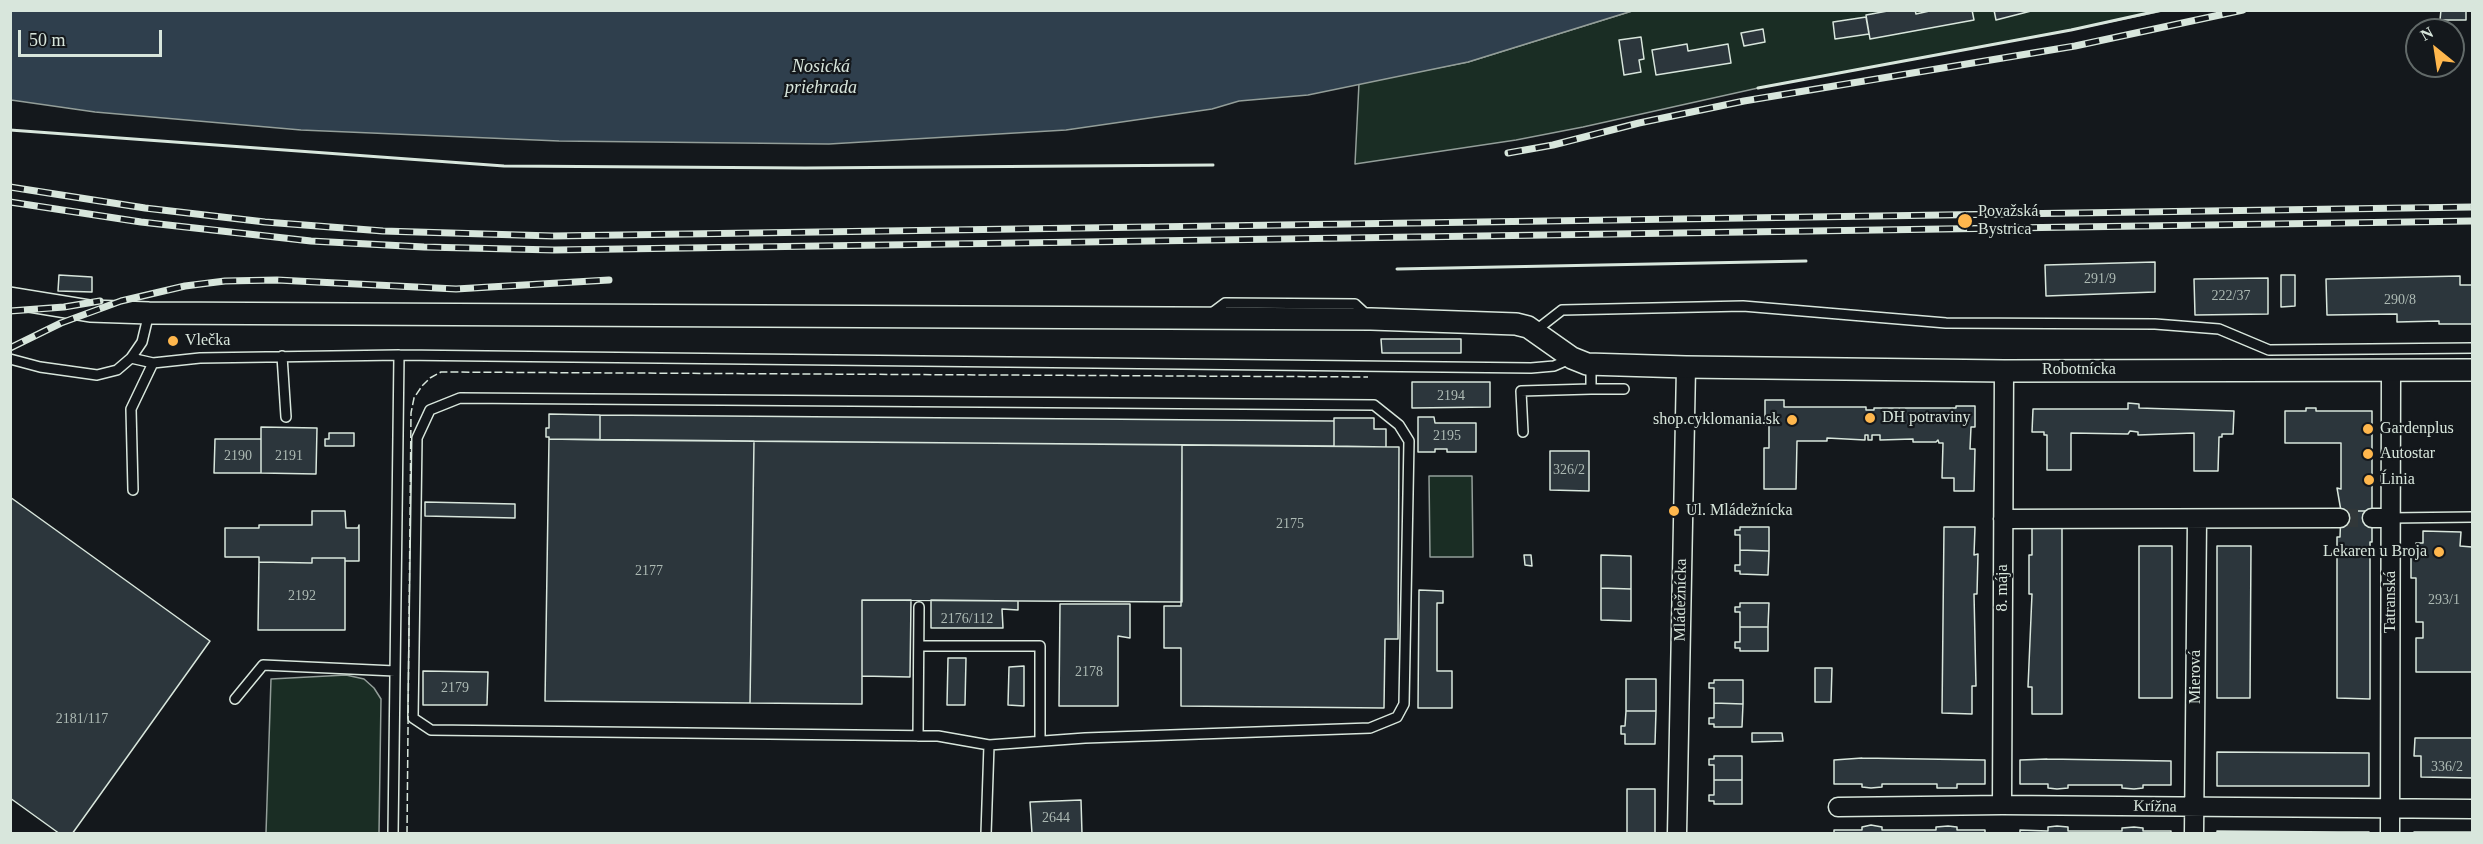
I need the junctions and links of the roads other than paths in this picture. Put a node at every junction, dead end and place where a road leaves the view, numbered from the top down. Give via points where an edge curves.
1 (10, 298) edge
2 (149, 313) junction
3 (1535, 332) junction
4 (2472, 348) edge
5 (399, 355) junction
6 (282, 356) junction
7 (131, 358) junction
8 (10, 359) edge
9 (2266, 360) junction
10 (1582, 361) junction
11 (153, 363) junction
12 (1686, 367) junction
13 (2391, 370) junction
14 (2472, 370) edge
15 (2004, 371) junction
16 (1592, 389) junction
17 (1624, 389) dead end
18 (286, 417) dead end
19 (1523, 432) dead end
20 (133, 490) dead end
21 (2340, 518) tunnel mouth
22 (2372, 518) tunnel mouth
23 (2391, 518) junction
24 (2472, 518) edge
25 (2003, 519) junction
26 (2197, 520) junction
27 (919, 607) dead end
28 (919, 646) junction
29 (395, 671) junction
30 (235, 699) dead end
31 (918, 736) junction
32 (1040, 741) junction
33 (989, 745) junction
34 (2002, 805) junction
35 (1838, 807) dead end
36 (2194, 807) junction
37 (2472, 809) edge
38 (2390, 810) junction
39 (393, 834) edge
40 (986, 834) edge
41 (1677, 834) edge
42 (2194, 834) edge
43 (2390, 834) edge

1 - 2 street via 90,311
2 - 3 street via 1371,320 1516,324
2 - 7 lane via 142,342
3 - 9 lane via 1562,310 1743,306 1946,323 2219,329
3 - 10 street
4 - 9 lane
5 - 6 lane
5 - 10 lane via 1531,368
5 - 29 lane
6 - 11 lane
6 - 18 lane
7 - 8 lane via 117,370 97,375
7 - 11 lane
9 - 13 street, Robotnícka
9 - 15 street, Robotnícka
10 - 12 street, Robotnícka
10 - 16 lane
11 - 20 lane via 131,409
12 - 15 street, Robotnícka
12 - 41 street, Mládežnícka
13 - 14 street, Robotnícka
13 - 23 street, Tatranská
15 - 25 street, 8. mája
16 - 17 lane
16 - 19 lane via 1521,391
21 - 26 street
22 - 23 street
23 - 24 lane
23 - 38 street, Tatranská
25 - 26 street
25 - 34 street, 8. mája
26 - 36 street, Mierová
27 - 28 lane
28 - 31 lane
28 - 32 lane via 1040,646
29 - 30 lane via 263,665
29 - 39 lane
31 - 32 lane via 431,730 413,718 417,438 430,410 460,398 1374,405 1399,425 1409,441 1404,704 1396,717 1370,728
31 - 33 lane
32 - 33 lane
33 - 40 lane
34 - 35 street, Krížna
34 - 36 street, Krížna
36 - 38 street, Krížna
36 - 42 street, Mierová
37 - 38 street, Krížna
38 - 43 street, Tatranská

